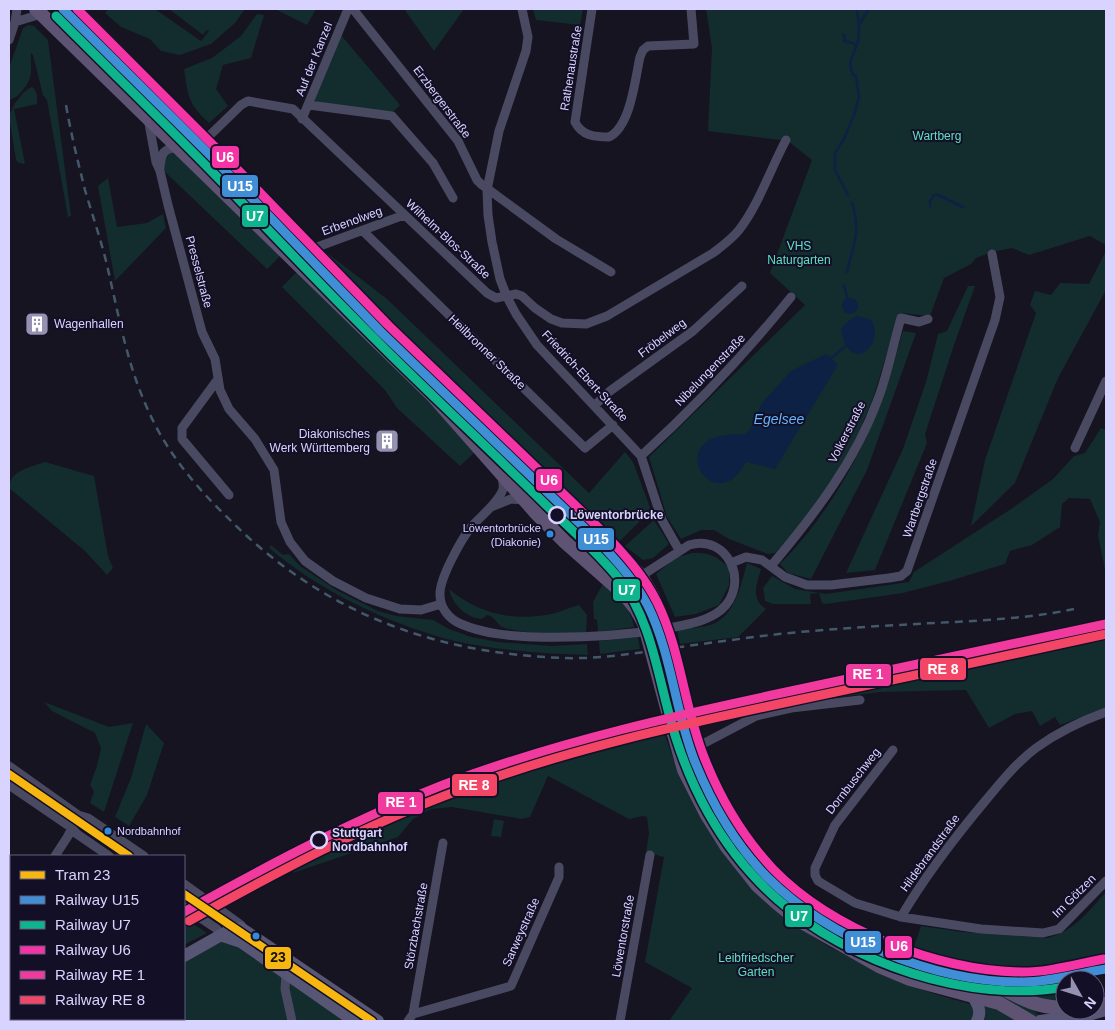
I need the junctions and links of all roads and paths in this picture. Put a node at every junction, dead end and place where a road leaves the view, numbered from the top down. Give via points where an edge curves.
1 (17, 9) edge
2 (75, 9) edge
3 (348, 9) edge
4 (353, 9) edge
5 (522, 9) edge
6 (592, 9) edge
7 (691, 9) edge
8 (39, 11) edge
9 (15, 22) junction
10 (9, 40) edge
11 (309, 104) junction
12 (148, 117) junction
13 (302, 119) junction
14 (786, 140) dead end
15 (204, 142) junction
16 (180, 148) junction
17 (160, 171) junction
18 (487, 190) junction
19 (453, 198) dead end
20 (404, 215) junction
21 (363, 231) junction
22 (309, 250) junction
23 (992, 254) dead end
24 (611, 272) dead end
25 (742, 286) dead end
26 (507, 297) junction
27 (791, 297) dead end
28 (928, 319) dead end
29 (218, 379) junction
30 (1106, 381) edge
31 (594, 406) junction
32 (613, 425) junction
33 (1075, 448) dead end
34 (641, 456) junction
35 (502, 474) junction
36 (229, 495) dead end
37 (524, 500) junction
38 (489, 508) junction
39 (680, 550) junction
40 (731, 563) junction
41 (772, 566) junction
42 (641, 576) junction
43 (441, 604) junction
44 (860, 700) dead end
45 (1106, 712) edge
46 (697, 747) junction
47 (893, 750) dead end
48 (9, 766) edge
49 (9, 785) edge
50 (78, 815) junction
51 (72, 828) junction
52 (443, 843) dead end
53 (650, 854) dead end
54 (56, 855) edge
55 (108, 855) edge
56 (143, 855) edge
57 (559, 868) dead end
58 (1106, 881) edge
59 (185, 885) edge
60 (185, 908) edge
61 (901, 917) junction
62 (241, 926) junction
63 (220, 935) junction
64 (185, 955) edge
65 (957, 968) junction
66 (286, 974) junction
67 (951, 990) junction
68 (972, 995) junction
69 (1037, 1004) junction
70 (1055, 1007) edge
71 (1106, 1010) edge
72 (411, 1017) edge
73 (292, 1021) edge
74 (354, 1021) edge
75 (378, 1021) edge
76 (620, 1021) edge
77 (977, 1021) edge
78 (1030, 1021) edge
79 (1040, 1021) edge
80 (1047, 1021) edge

1 - 9 street
2 - 15 main road
3 - 11 street, Auf der Kanzel
4 - 18 street, Erzbergerstraße via 458,141 477,180
5 - 18 street, Friedrich-Ebert-Straße via 528,37 526,51 499,131
6 - 7 street, Rathenaustraße via 576,122 578,128 588,135 609,137 618,131 629,110 644,50 648,46 694,44
8 - 9 street
8 - 12 main road
9 - 10 street
11 - 13 street, Auf der Kanzel
11 - 19 street via 392,116 433,162
12 - 16 main road
12 - 17 street, Presselstraße
13 - 15 street, Wilhelm-Blos-Straße via 293,109 248,101
13 - 20 street, Wilhelm-Blos-Straße
14 - 26 street, Wilhelm-Blos-Straße via 752,211 732,237 713,253 607,316 586,324 562,323 546,316 522,296
15 - 22 main road
16 - 17 street via 166,150 161,158
16 - 35 main road via 434,397
17 - 29 street, Presselstraße via 202,332 215,359
18 - 24 street, Erzbergerstraße via 497,194 556,239
18 - 26 street, Friedrich-Ebert-Straße via 495,261
20 - 21 street, Erbenolweg
20 - 26 street, Wilhelm-Blos-Straße via 487,293 496,298
21 - 22 street, Erbenolweg
21 - 32 street, Heilbronner Straße via 585,448
22 - 42 main road
23 - 41 street, Wartbergstraße via 1000,297 995,320 907,571 901,576 831,586 807,585 785,577
25 - 31 street, Fröbelweg via 693,331
26 - 31 street, Friedrich-Ebert-Straße via 537,346
27 - 34 street, Nibelungenstraße via 761,335
28 - 41 street, Volkerstraße via 919,322 901,318 878,398 862,436 832,489
29 - 36 street via 180,435
29 - 43 street, Presselstraße via 229,409 255,438 274,470 281,522 290,542 305,561 333,581 366,598 400,609 421,610
30 - 33 street
31 - 32 street, Friedrich-Ebert-Straße
32 - 34 street, Friedrich-Ebert-Straße
34 - 39 street, Friedrich-Ebert-Straße via 662,520
35 - 37 main road
35 - 38 street via 503,489
37 - 38 street via 511,499
37 - 67 main road, bridge via 636,609 644,623 684,770 727,847 757,885 798,920 879,966 910,979
38 - 43 street via 471,528 450,562 439,593
39 - 40 street via 706,543 717,548
39 - 42 street
40 - 41 street, Wartbergstraße via 746,557
40 - 43 street via 736,584 733,594 714,615 701,621 626,635 574,638 488,632 459,623 447,614
42 - 46 main road, bridge via 663,621
44 - 46 street via 756,716
45 - 61 street, Hildebrandstraße via 1063,730 1011,770 917,890
46 - 65 main road via 723,808 742,839 786,886 851,928 899,950
47 - 61 street, Dornbuschweg via 835,825 815,868 815,875 824,886 854,903
48 - 50 street
49 - 51 street
50 - 51 street
50 - 56 street via 88,818
51 - 54 street
51 - 55 street
52 - 72 street, Störzbachstraße
53 - 76 street, Löwentorstraße
57 - 72 street, Sarweystraße via 559,877 511,986
58 - 61 street, Im Götzen via 1059,929 1043,933 981,929
59 - 62 street
60 - 63 street via 217,929
62 - 63 street
62 - 75 street
63 - 64 street
63 - 66 street via 241,942
65 - 67 main road via 956,983
65 - 69 main road
66 - 73 street via 285,989
66 - 74 street
67 - 68 main road
68 - 77 street via 980,1010
68 - 78 main road via 999,1003
69 - 70 main road
69 - 80 street via 1044,1010
71 - 80 street
79 - 80 street

